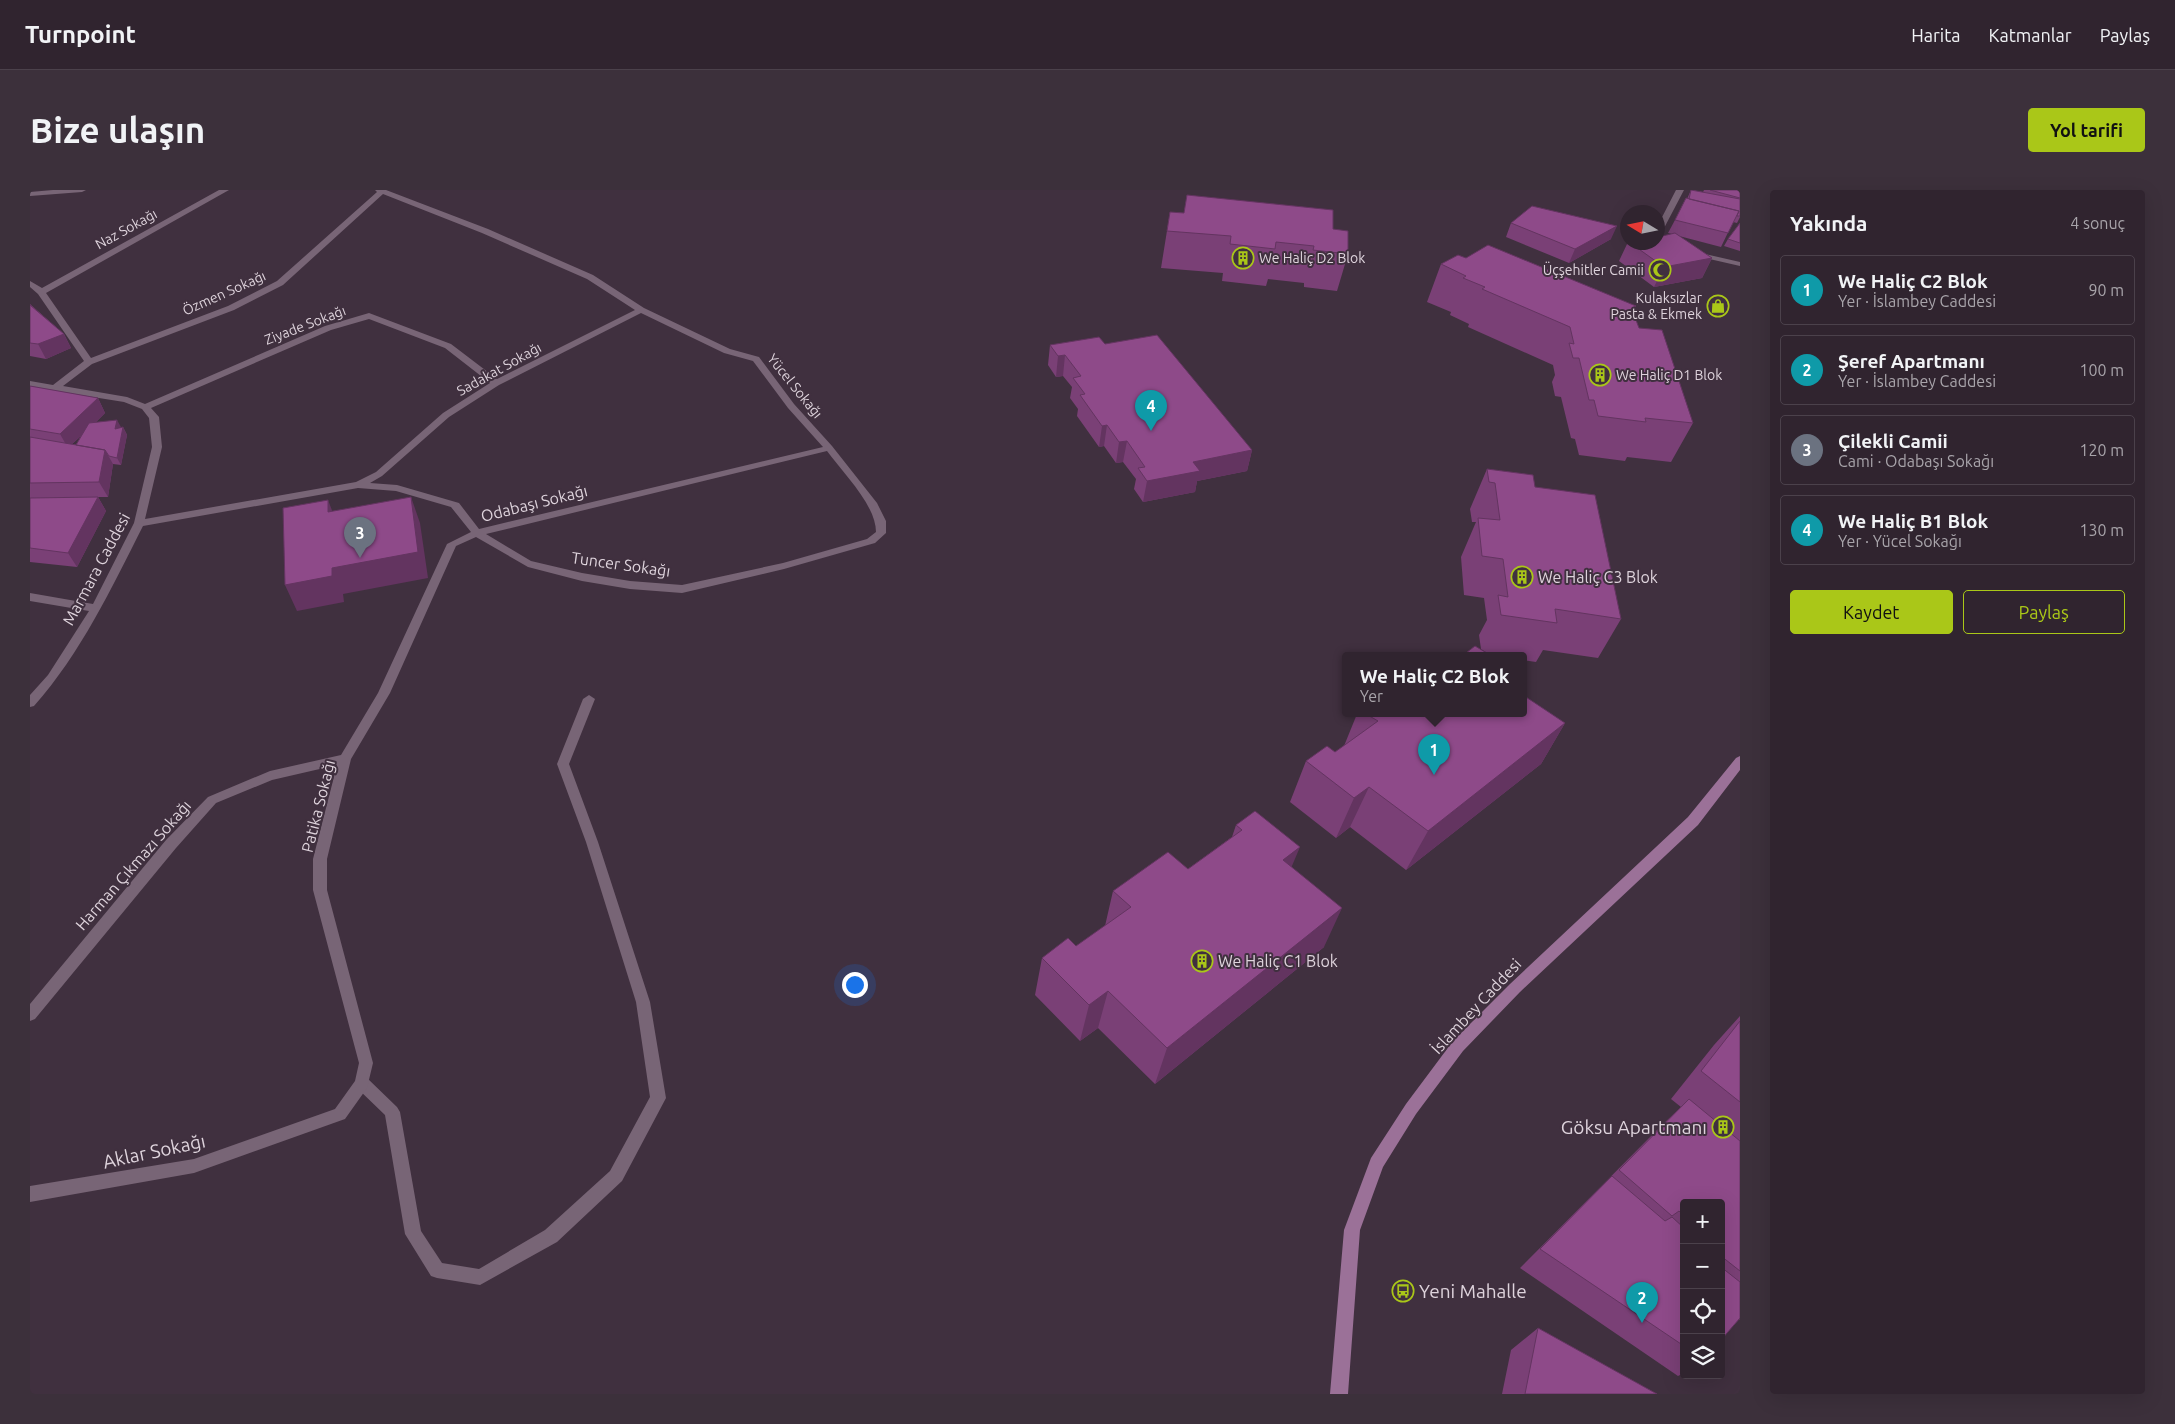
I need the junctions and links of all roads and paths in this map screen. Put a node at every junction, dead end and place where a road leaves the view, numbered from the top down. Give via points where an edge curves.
1 (82, 190) edge
2 (225, 190) edge
3 (1680, 190) edge
4 (381, 191) edge
5 (30, 194) edge
6 (1665, 219) edge
7 (1687, 251) edge
8 (1740, 264) edge
9 (30, 283) edge
10 (41, 292) junction
11 (640, 310) junction
12 (89, 362) junction
13 (496, 383) junction
14 (30, 384) edge
15 (56, 387) junction
16 (145, 407) junction
17 (829, 448) junction
18 (358, 485) junction
19 (139, 523) junction
20 (881, 533) joint
21 (476, 534) junction
22 (30, 597) edge
23 (96, 608) junction
24 (589, 700) dead end
25 (30, 702) edge
26 (345, 759) junction
27 (1740, 761) edge
28 (30, 1015) edge
29 (362, 1083) junction
30 (340, 1114) joint
31 (30, 1194) edge
32 (1339, 1394) edge

1 - 5 street
2 - 10 street, Naz Sokağı
3 - 6 street
4 - 11 street, Yücel Sokağı via 485,231 590,277
4 - 12 street, Özmen Sokağı via 280,283 231,308
7 - 8 street
9 - 10 street
10 - 12 street
11 - 13 street, Sadakat Sokağı
11 - 17 street, Yücel Sokağı via 727,351 756,359 791,406
12 - 15 street, Özmen Sokağı
13 - 16 street, Ziyade Sokağı via 448,346 369,316 328,328
13 - 18 street, Sadakat Sokağı via 446,415 379,474
14 - 15 street
15 - 16 street via 127,400
16 - 19 street, Marmara Caddesi via 154,417 157,447
17 - 20 street, Yücel Sokağı via 873,505 881,521
17 - 21 street, Odabaşı Sokağı
18 - 19 street, Odabaşı Sokağı
18 - 21 street, Odabaşı Sokağı via 397,488 455,505
19 - 23 street, Marmara Caddesi
20 - 21 street, Tuncer Sokağı via 871,541 784,566 682,589 630,585 528,564
21 - 26 street, Patika Sokağı via 452,544 384,693
22 - 23 street
23 - 25 street, Marmara Caddesi via 52,678
24 - 29 street via 563,764 592,842 643,1002 658,1098 616,1176 551,1236 480,1276 437,1270 413,1234 392,1112
26 - 28 street, Harman Çıkmazı Sokağı via 270,776 212,800 171,844
26 - 29 street, Patika Sokağı via 320,858 320,890 366,1063
27 - 32 main road, İslambey Caddesi via 1693,821 1458,1046 1411,1109 1377,1163 1352,1230
29 - 30 street, Patika Sokağı
30 - 31 street, Aklar Sokağı via 194,1166

